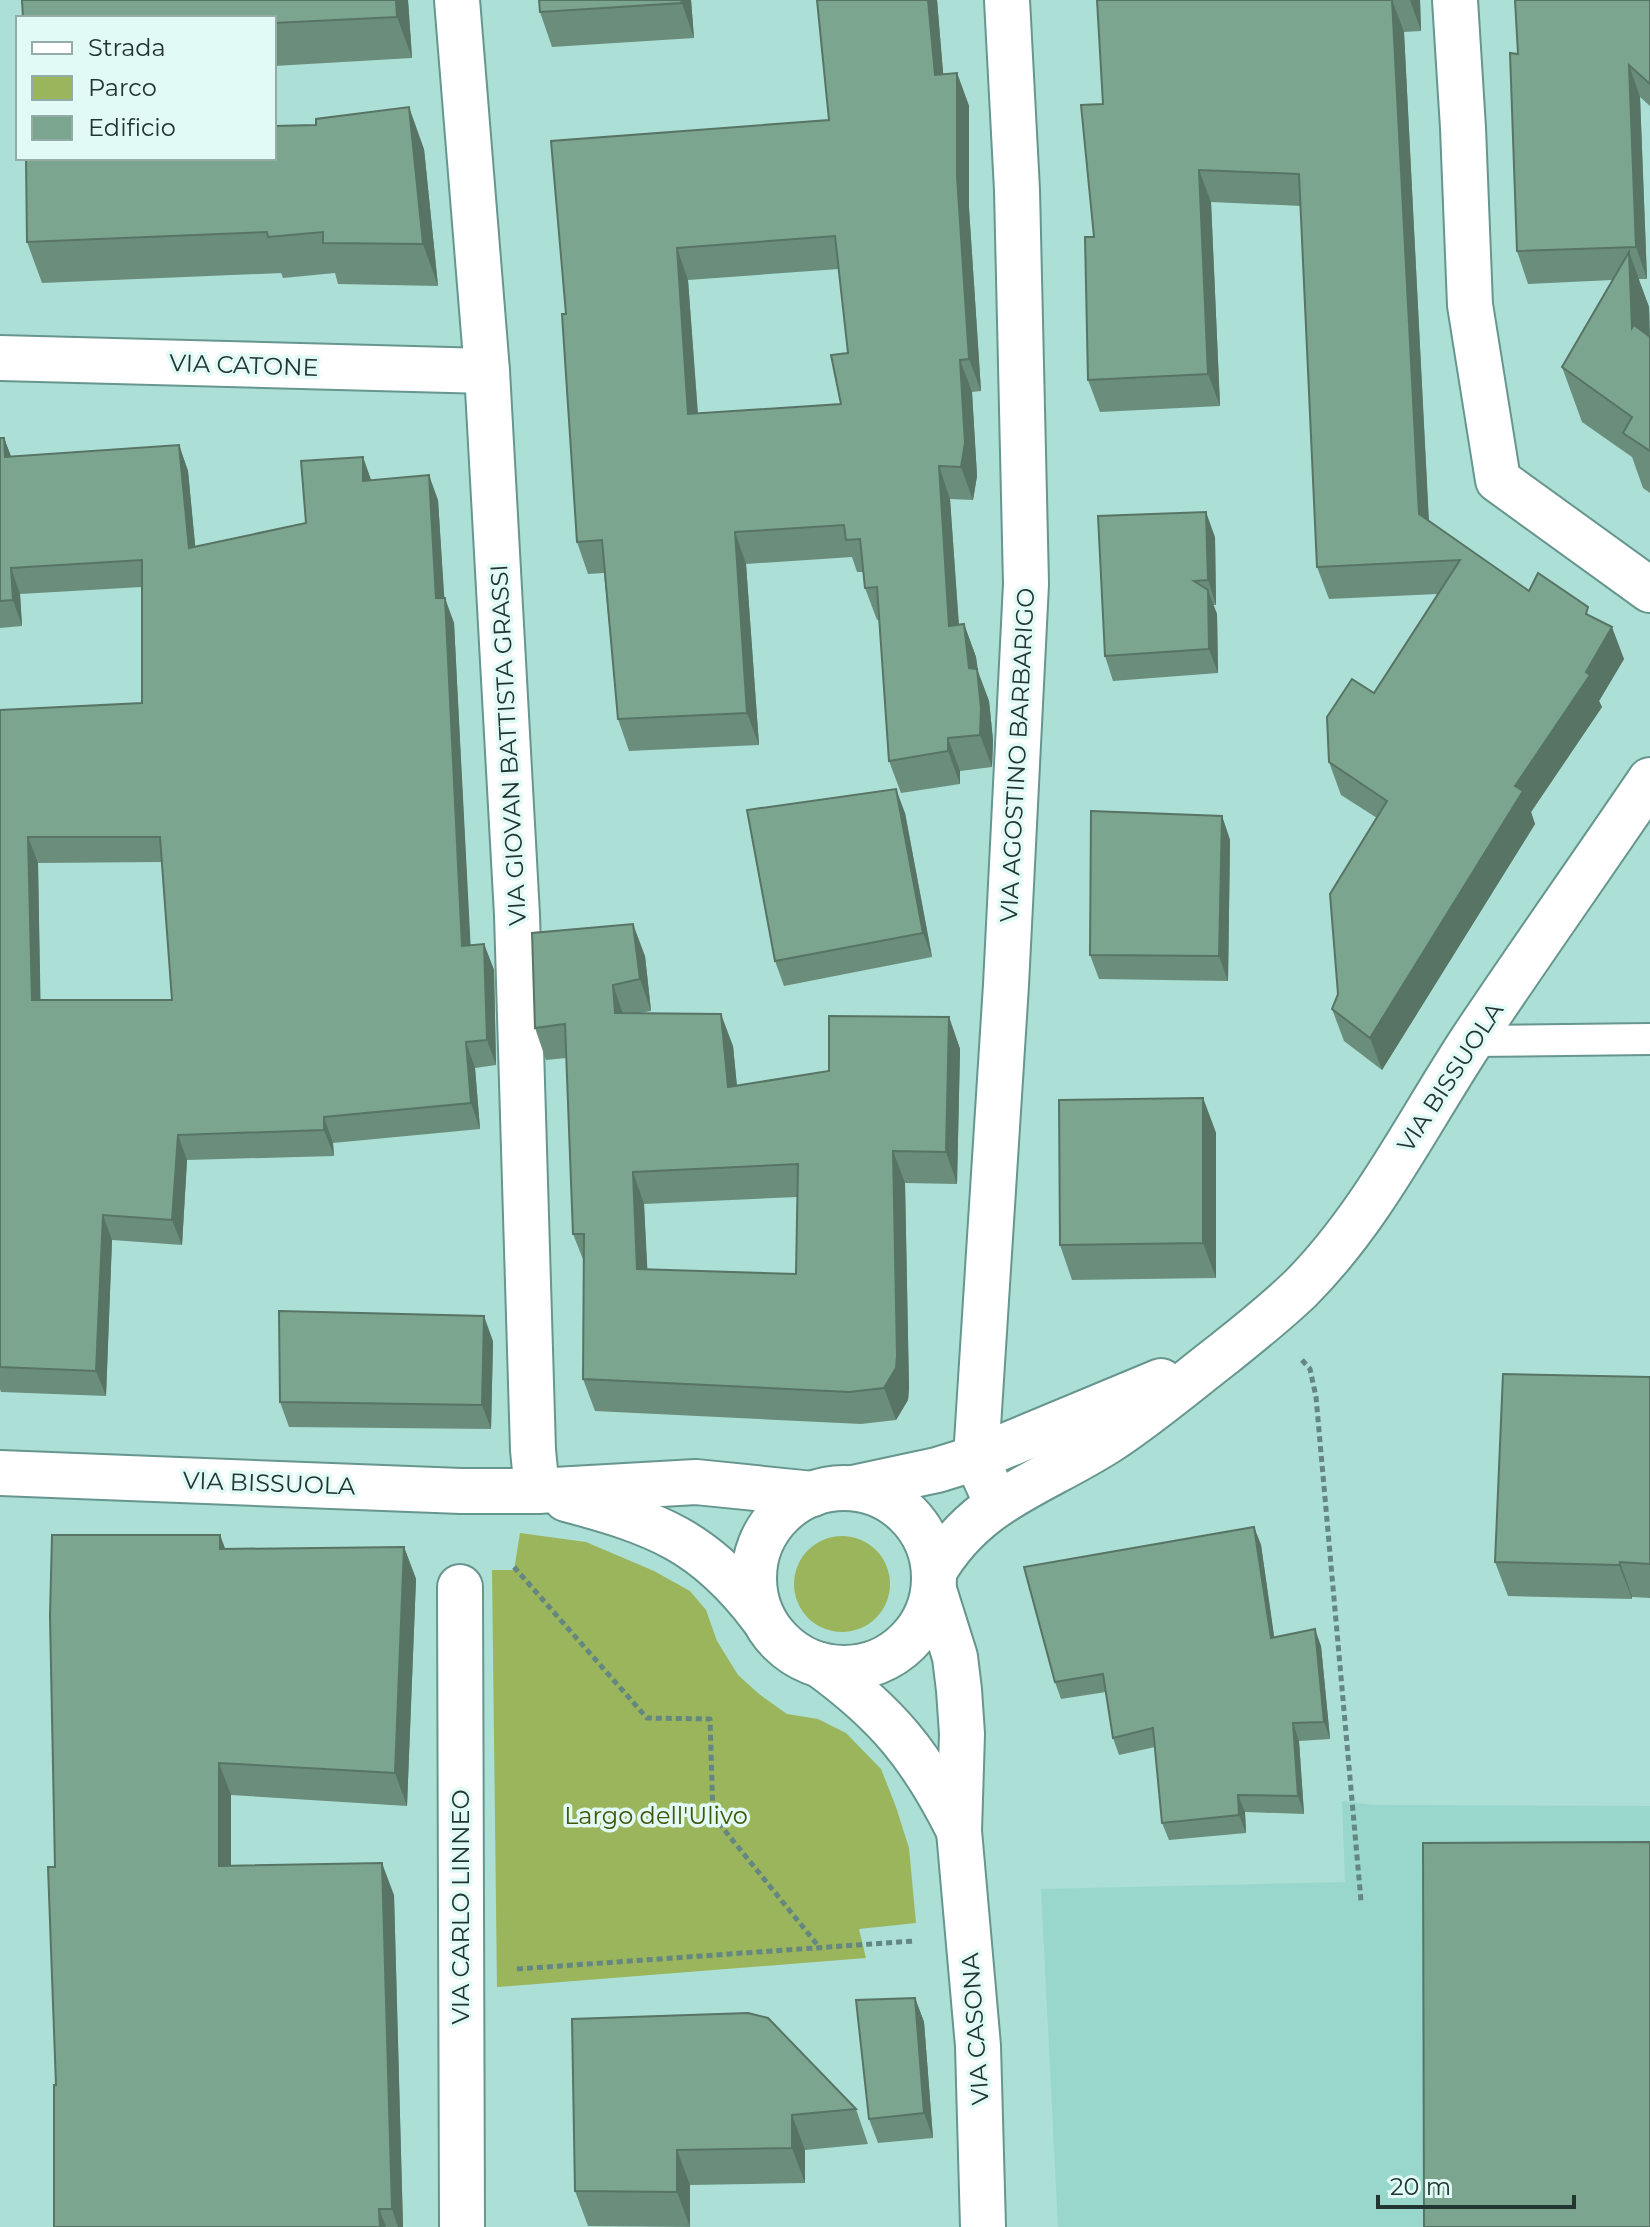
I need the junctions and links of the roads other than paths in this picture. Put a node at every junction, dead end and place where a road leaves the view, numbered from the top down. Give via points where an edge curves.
1 (457, 0) edge
2 (1007, 0) edge
3 (1455, 0) edge
4 (0, 358) edge
5 (487, 371) junction
6 (1650, 590) edge
7 (1650, 780) edge
8 (1650, 1039) edge
9 (1472, 1041) junction
10 (1225, 1352) junction
11 (976, 1458) junction
12 (0, 1473) edge
13 (537, 1491) junction
14 (828, 1492) junction
15 (997, 1504) junction
16 (934, 1581) junction
17 (460, 1587) dead end
18 (766, 1622) junction
19 (820, 1665) junction
20 (959, 1831) junction
21 (462, 2227) edge
22 (983, 2227) edge

1 - 5 street, VIA GIOVAN BATTISTA GRASSI
2 - 11 street, VIA AGOSTINO BARBARIGO via 1026,584
3 - 6 street via 1470,305 1498,480
4 - 5 street, VIA CATONE
5 - 13 street, VIA GIOVAN BATTISTA GRASSI via 517,915
7 - 9 street, VIA BISSUOLA
8 - 9 lane
9 - 10 street, VIA BISSUOLA via 1370,1202 1303,1286
10 - 11 street, VIA BISSUOLA
10 - 15 street, VIA BISSUOLA via 1154,1411
11 - 14 street, VIA BISSUOLA
11 - 15 street, VIA AGOSTINO BARBARIGO
12 - 13 street, VIA BISSUOLA
13 - 14 street, VIA BISSUOLA via 696,1482
13 - 18 street, VIA BISSUOLA via 609,1511 689,1544 739,1587
14 - 16 street via 863,1491 898,1506 923,1535
14 - 18 street via 795,1503 768,1530 755,1567 758,1604
15 - 16 street, VIA BISSUOLA via 945,1553
16 - 19 street via 928,1612 903,1647 863,1666
16 - 20 street, VIA CASONA via 959,1690
17 - 21 street, VIA CARLO LINNEO
18 - 19 street via 788,1649
19 - 20 street, VIA CASONA via 889,1722 917,1756
20 - 22 street, VIA CASONA via 978,2046

